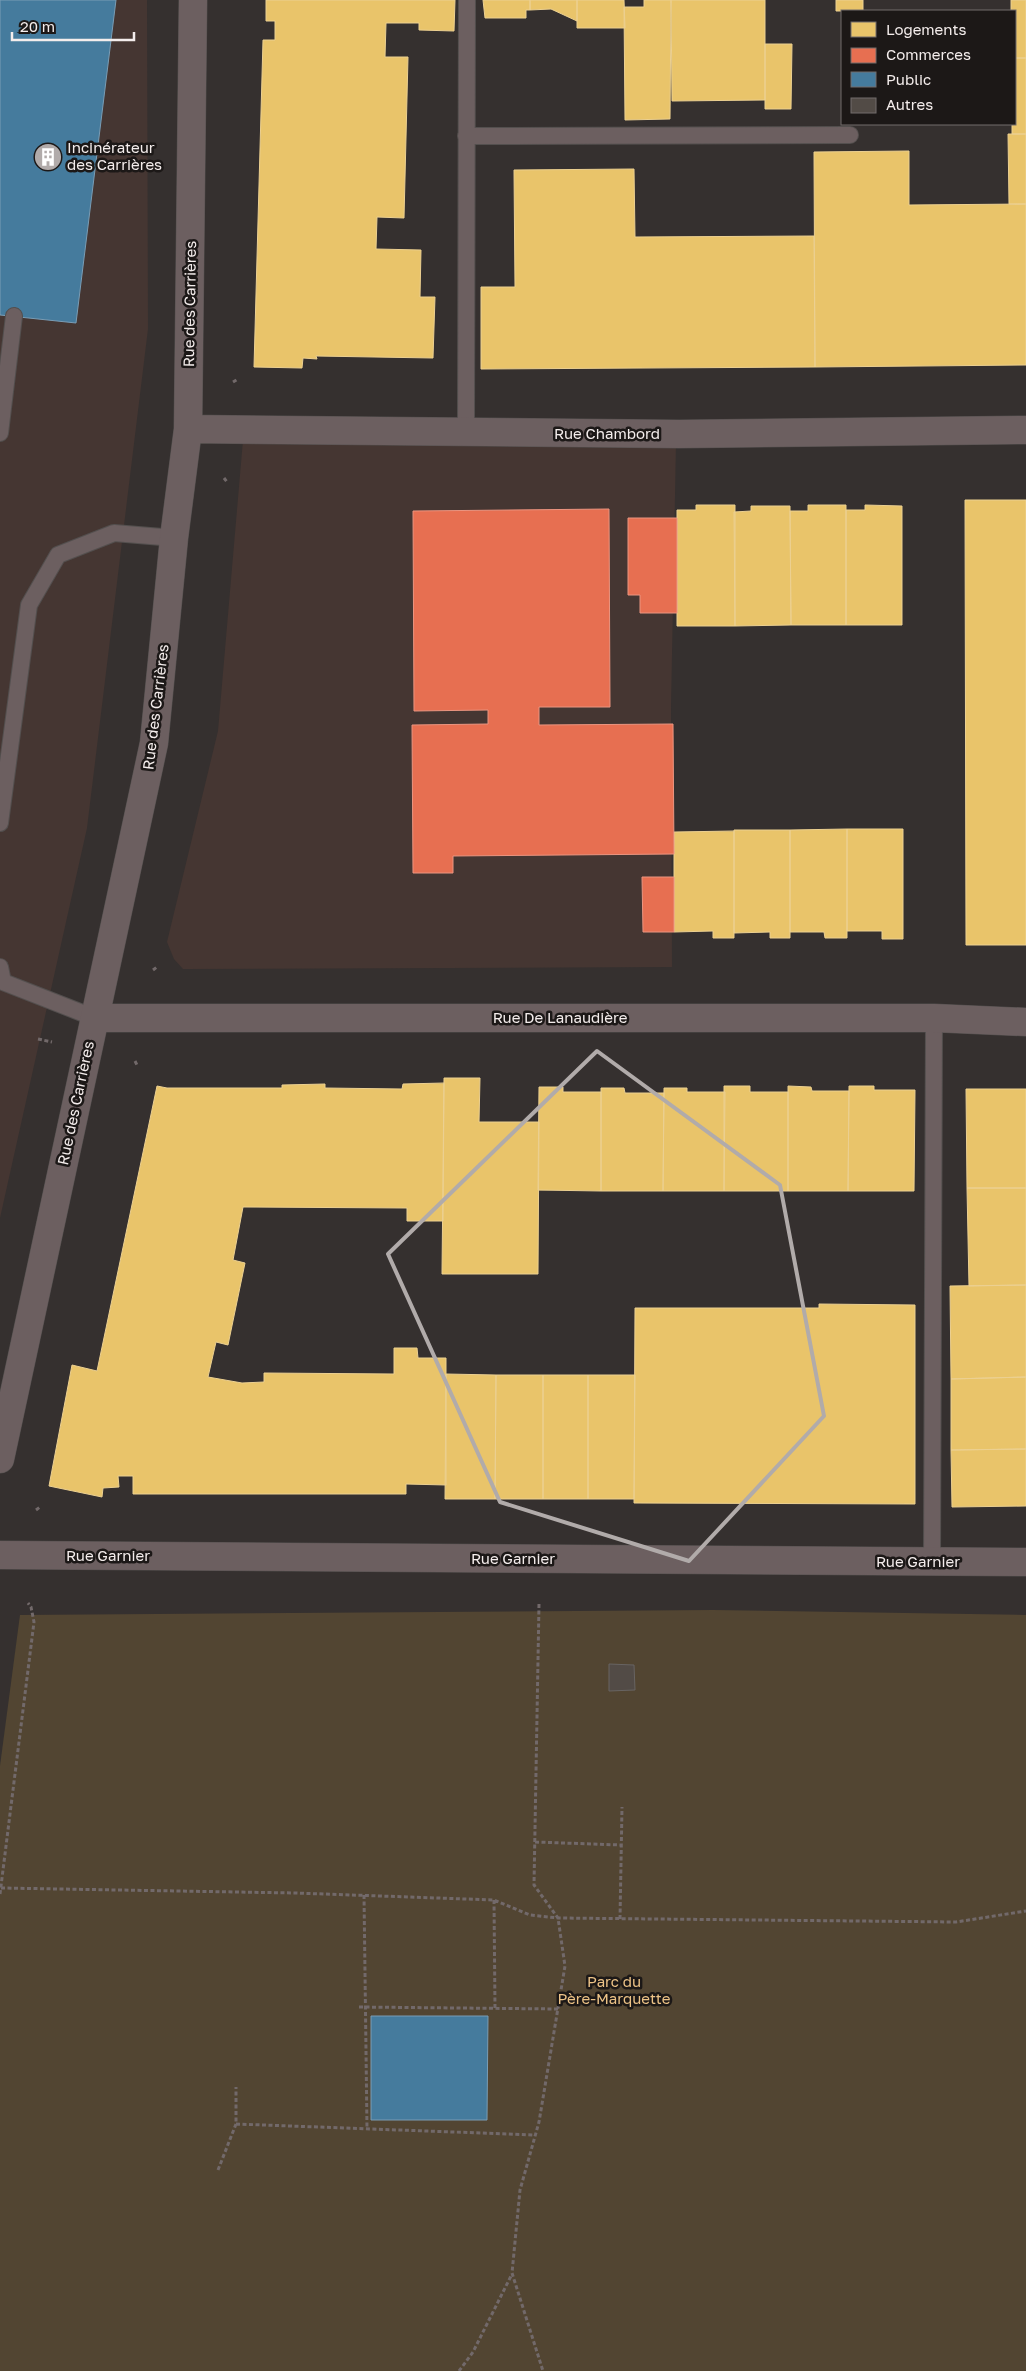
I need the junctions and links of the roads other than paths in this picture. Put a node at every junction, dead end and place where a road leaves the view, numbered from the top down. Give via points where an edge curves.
1 (193, 0) edge
2 (467, 0) edge
3 (850, 135) dead end
4 (466, 136) junction
5 (14, 316) dead end
6 (188, 430) junction
7 (1026, 430) edge
8 (0, 433) edge
9 (466, 433) junction
10 (174, 538) junction
11 (0, 823) edge
12 (0, 967) edge
13 (95, 1018) junction
14 (934, 1018) junction
15 (1026, 1022) edge
16 (0, 1459) edge
17 (0, 1555) edge
18 (932, 1562) junction
19 (1026, 1562) edge

1 - 6 street, Rue des Carrières
2 - 4 lane
3 - 4 lane
4 - 9 lane
5 - 8 lane
6 - 9 street, Rue Chambord
6 - 10 street, Rue des Carrières
7 - 9 street, Rue Chambord
10 - 11 lane via 114,533 58,555 29,605
10 - 13 street, Rue des Carrières via 154,743
12 - 13 lane via 3,982
13 - 14 street, Rue De Lanaudière
13 - 16 street, Rue des Carrières
14 - 15 street, Rue De Lanaudière
14 - 18 lane
17 - 18 street, Rue Garnier
18 - 19 street, Rue Garnier

